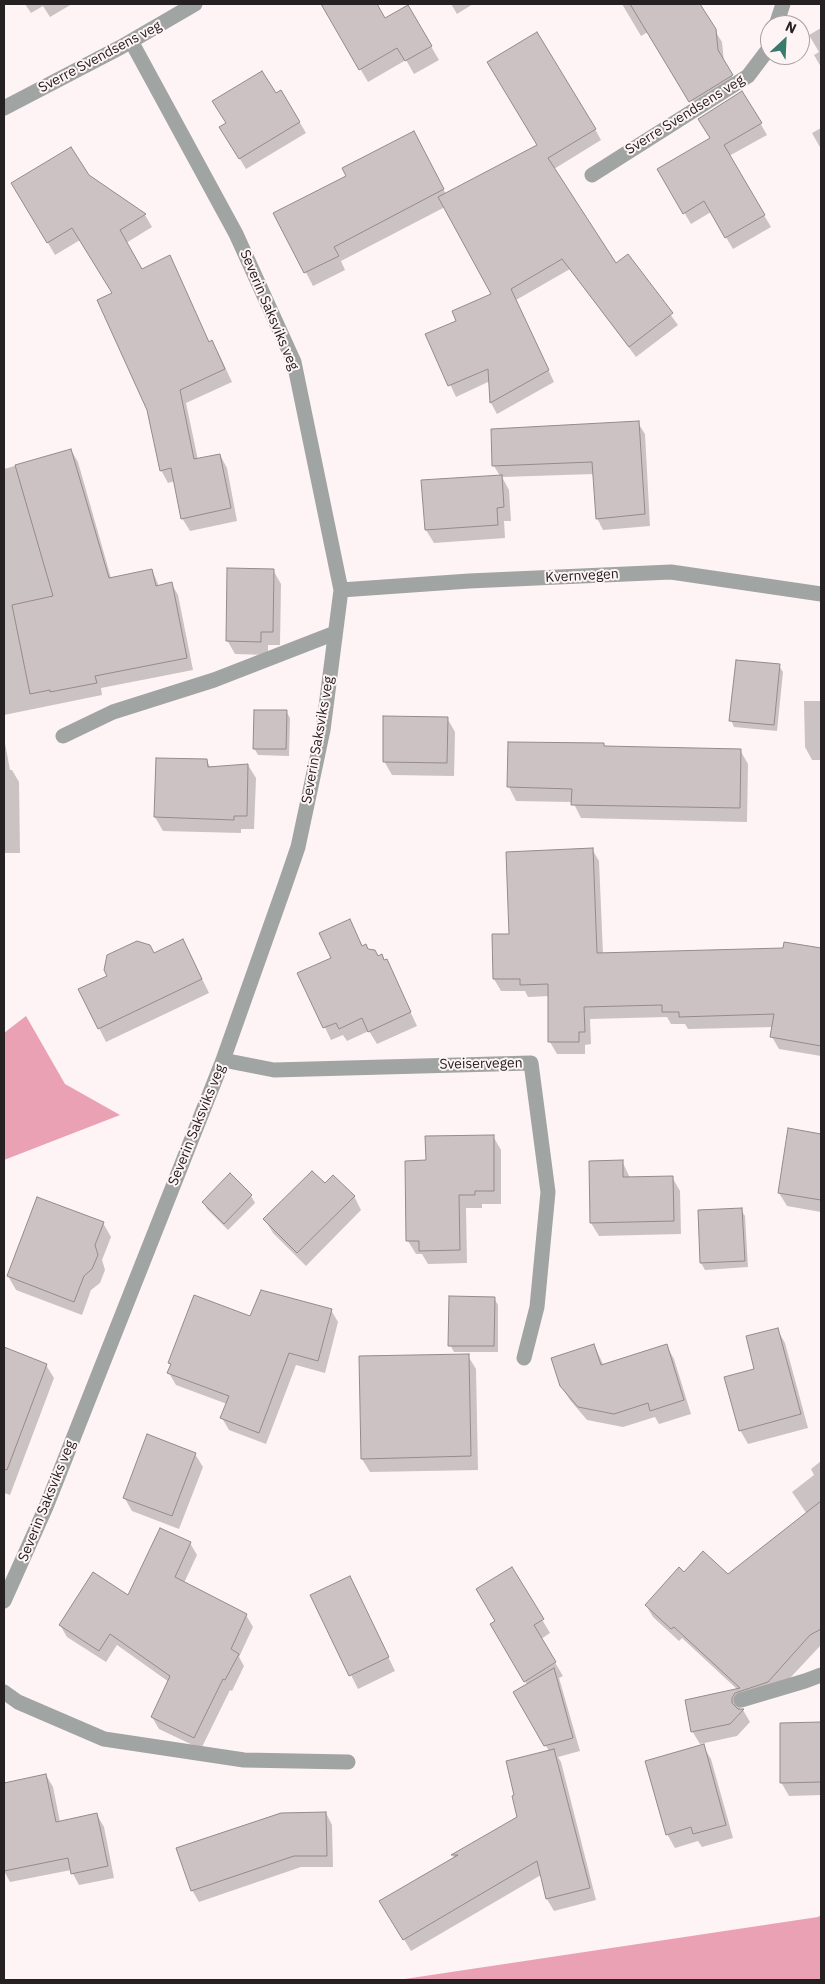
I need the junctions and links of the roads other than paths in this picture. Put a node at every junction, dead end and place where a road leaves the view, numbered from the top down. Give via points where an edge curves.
1 (195, 4) edge
2 (131, 42) junction
3 (760, 60) edge
4 (4, 108) edge
5 (592, 175) dead end
6 (340, 590) junction
7 (821, 594) edge
8 (335, 633) junction
9 (63, 736) dead end
10 (223, 1060) junction
11 (524, 1358) dead end
12 (4, 1601) edge
13 (821, 1675) edge
14 (4, 1692) edge
15 (741, 1700) dead end
16 (348, 1762) dead end

1 - 2 street, Sverre Svendsens veg
2 - 4 street, Sverre Svendsens veg
2 - 6 street, Severin Saksviks veg via 236,234 294,362
3 - 5 street, Sverre Svendsens veg via 748,76
6 - 7 street, Kvernvegen via 671,572
6 - 8 street, Severin Saksviks veg
8 - 9 street via 214,680 113,712
8 - 10 street, Severin Saksviks veg via 323,730 298,847
10 - 11 street, Sveiservegen via 274,1070 531,1063 548,1192 536,1307
10 - 12 street, Severin Saksviks veg via 46,1507
13 - 15 street
14 - 16 street via 18,1702 104,1739 244,1760

